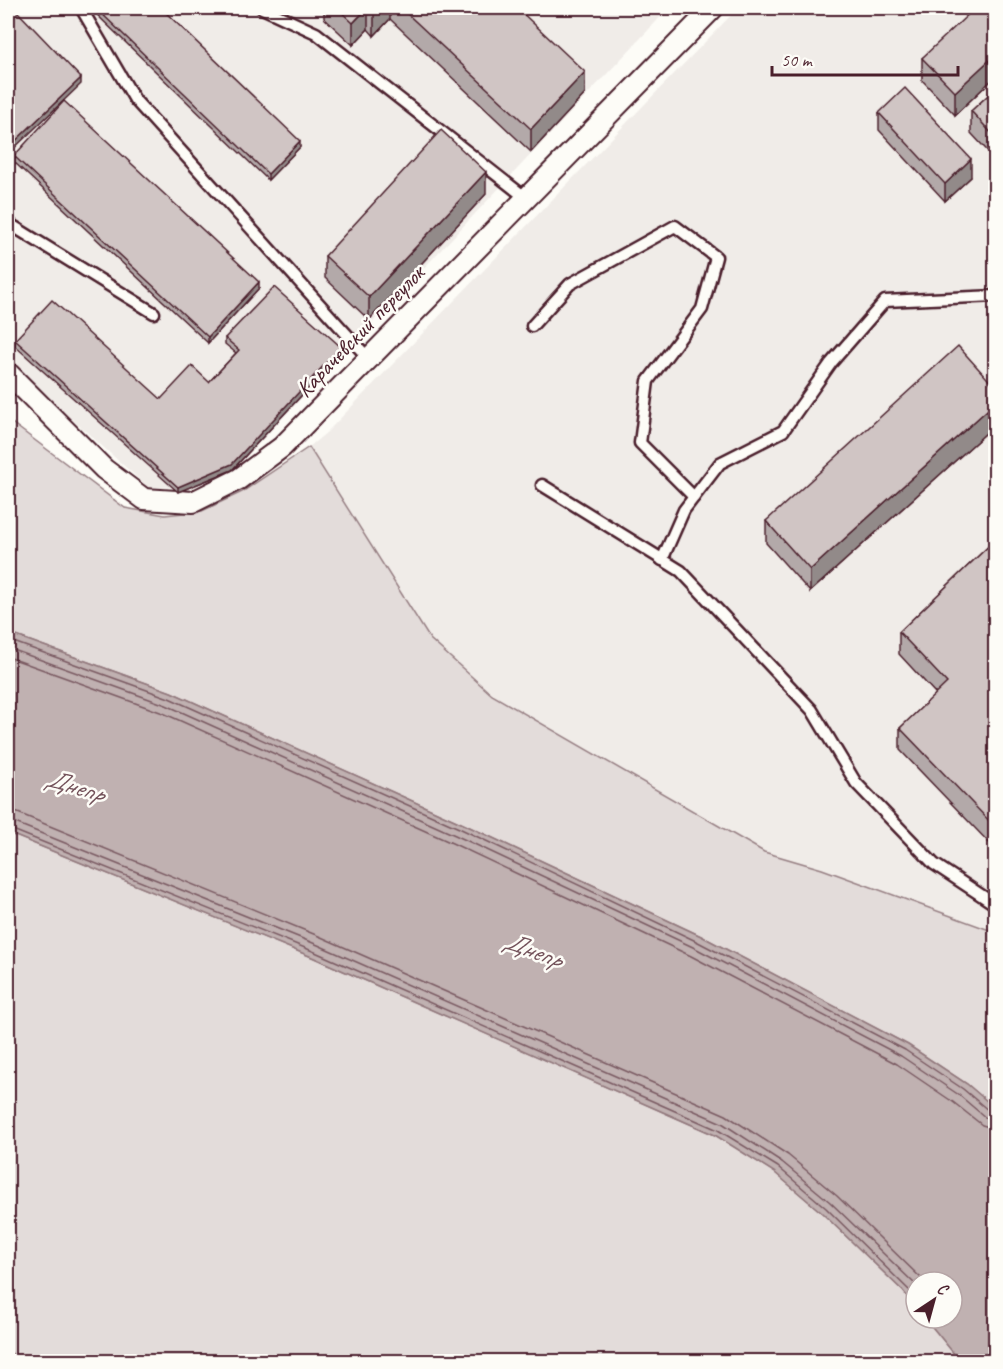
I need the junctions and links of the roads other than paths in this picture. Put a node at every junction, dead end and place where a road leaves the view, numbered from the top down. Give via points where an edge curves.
1 (81, 8) edge
2 (262, 8) edge
3 (713, 8) edge
4 (526, 198) junction
5 (8, 223) edge
6 (996, 296) edge
7 (154, 313) dead end
8 (532, 326) dead end
9 (369, 359) junction
10 (8, 373) edge
11 (542, 485) dead end
12 (694, 497) junction
13 (662, 560) junction
14 (996, 905) edge

1 - 9 lane via 135,100
2 - 4 lane via 316,33
3 - 4 street, Карачевский переулок
4 - 9 street, Карачевский переулок
5 - 7 lane
6 - 12 lane via 885,301 831,363 783,431 720,463
8 - 12 lane via 570,284 675,226 716,257 702,309 648,381 640,443
9 - 10 street, Карачевский переулок via 282,447 239,479 193,502 144,500 104,469
11 - 13 lane
12 - 13 lane via 684,510
13 - 14 lane via 681,571 813,710 856,783 934,864

